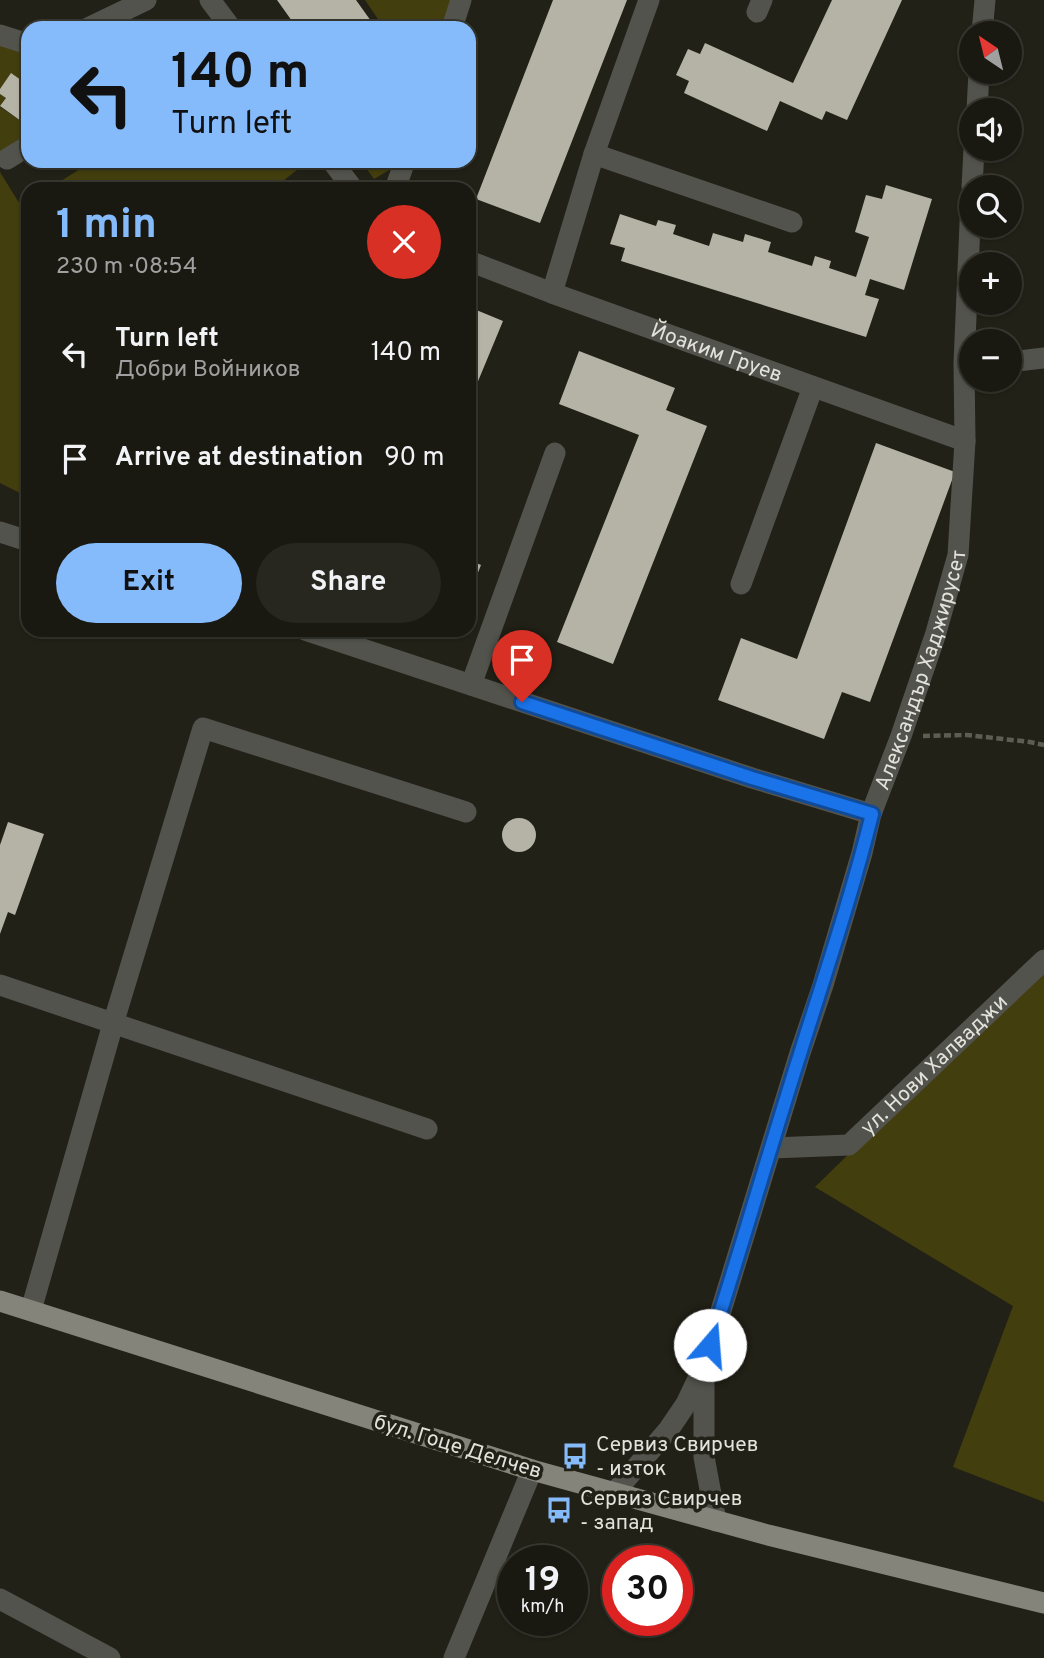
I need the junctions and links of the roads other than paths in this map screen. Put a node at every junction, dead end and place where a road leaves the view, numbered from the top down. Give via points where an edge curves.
1 (146, 0) edge
2 (210, 0) edge
3 (461, 0) edge
4 (649, 0) edge
5 (985, 0) edge
6 (102, 21) edge
7 (226, 21) edge
8 (454, 21) edge
9 (983, 21) edge
10 (0, 35) edge
11 (21, 42) edge
12 (21, 150) edge
13 (594, 155) junction
14 (7, 159) dead end
15 (792, 222) dead end
16 (969, 238) edge
17 (476, 264) edge
18 (552, 293) junction
19 (967, 329) edge
20 (1044, 358) edge
21 (1022, 361) edge
22 (813, 387) junction
23 (966, 392) edge
24 (965, 441) junction
25 (555, 453) dead end
26 (0, 532) edge
27 (21, 539) edge
28 (741, 584) dead end
29 (326, 637) edge
30 (471, 685) junction
31 (466, 812) dead end
32 (872, 814) junction
33 (1044, 960) edge
34 (0, 985) edge
35 (113, 1024) junction
36 (427, 1129) dead end
37 (772, 1147) junction
38 (0, 1301) edge
39 (31, 1310) junction
40 (704, 1366) junction
41 (533, 1470) junction
42 (614, 1493) junction
43 (716, 1521) junction
44 (0, 1599) edge
45 (1044, 1603) edge
46 (110, 1658) edge
47 (454, 1658) edge

1 - 6 street
2 - 7 street
3 - 8 street
4 - 13 street
5 - 9 street
10 - 11 street
12 - 14 street
13 - 15 street
13 - 18 street
16 - 19 street, Александър Хаджирусет
17 - 18 street, Йоаким Груев
18 - 22 street, Йоаким Груев
20 - 21 street
22 - 24 street, Йоаким Груев
22 - 28 street
23 - 24 street, Александър Хаджирусет
24 - 32 street, Александър Хаджирусет via 958,555 935,636
25 - 30 street
26 - 27 street
29 - 30 street
30 - 32 street
31 - 35 street via 203,727
32 - 37 street, Александър Хаджирусет
33 - 37 street, ул. Нови Халваджи via 849,1145
34 - 35 street
35 - 36 street
35 - 39 street
37 - 40 street, Александър Хаджирусет
38 - 39 main road, бул. Гоце Делчев
39 - 41 main road, бул. Гоце Делчев
40 - 42 street via 669,1429
40 - 43 street via 704,1457
41 - 42 main road, бул. Гоце Делчев
41 - 47 street
42 - 43 main road, бул. Гоце Делчев
43 - 45 main road, бул. Гоце Делчев
44 - 46 street

